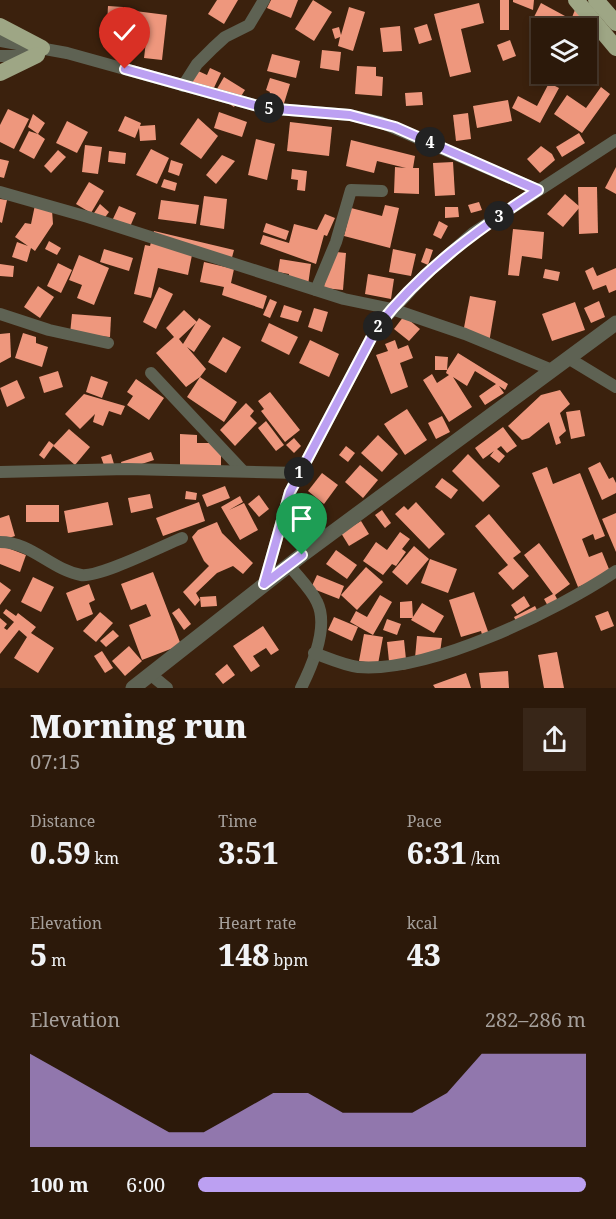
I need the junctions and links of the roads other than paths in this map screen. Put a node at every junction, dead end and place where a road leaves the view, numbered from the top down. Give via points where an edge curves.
1 (264, 0) edge
2 (576, 0) edge
3 (596, 0) edge
4 (616, 23) edge
5 (0, 26) edge
6 (0, 40) edge
7 (616, 48) edge
8 (39, 52) junction
9 (0, 56) edge
10 (0, 73) edge
11 (183, 86) junction
12 (616, 140) edge
13 (538, 190) junction
14 (382, 191) dead end
15 (0, 192) edge
16 (316, 290) junction
17 (392, 309) junction
18 (0, 314) edge
19 (616, 323) edge
20 (108, 342) dead end
21 (568, 358) junction
22 (552, 370) junction
23 (151, 373) dead end
24 (616, 387) edge
25 (242, 470) junction
26 (0, 472) edge
27 (299, 473) junction
28 (182, 538) dead end
29 (0, 542) edge
30 (289, 565) junction
31 (616, 572) edge
32 (264, 584) junction
33 (314, 653) junction
34 (150, 674) junction
35 (133, 688) edge
36 (167, 688) edge
37 (301, 688) edge

1 - 11 street via 249,25 213,48
2 - 7 highway
3 - 4 highway
5 - 8 highway
6 - 8 street
8 - 9 street
8 - 10 highway
8 - 11 street via 67,53
11 - 13 street via 265,108 350,115 395,127
12 - 13 street
13 - 17 street via 473,233
14 - 16 street via 351,190 336,242
15 - 16 street
16 - 17 street
17 - 22 street
17 - 27 street via 377,327
18 - 20 street via 49,330
19 - 21 street
21 - 22 street
21 - 24 street
22 - 30 street
23 - 25 street
25 - 26 street
25 - 27 street
27 - 32 street
28 - 29 street via 99,573 82,575 23,545
30 - 32 street
30 - 33 street via 321,612
31 - 33 street via 531,619 425,658 360,667
32 - 34 street
33 - 37 street
34 - 35 street
34 - 36 street

